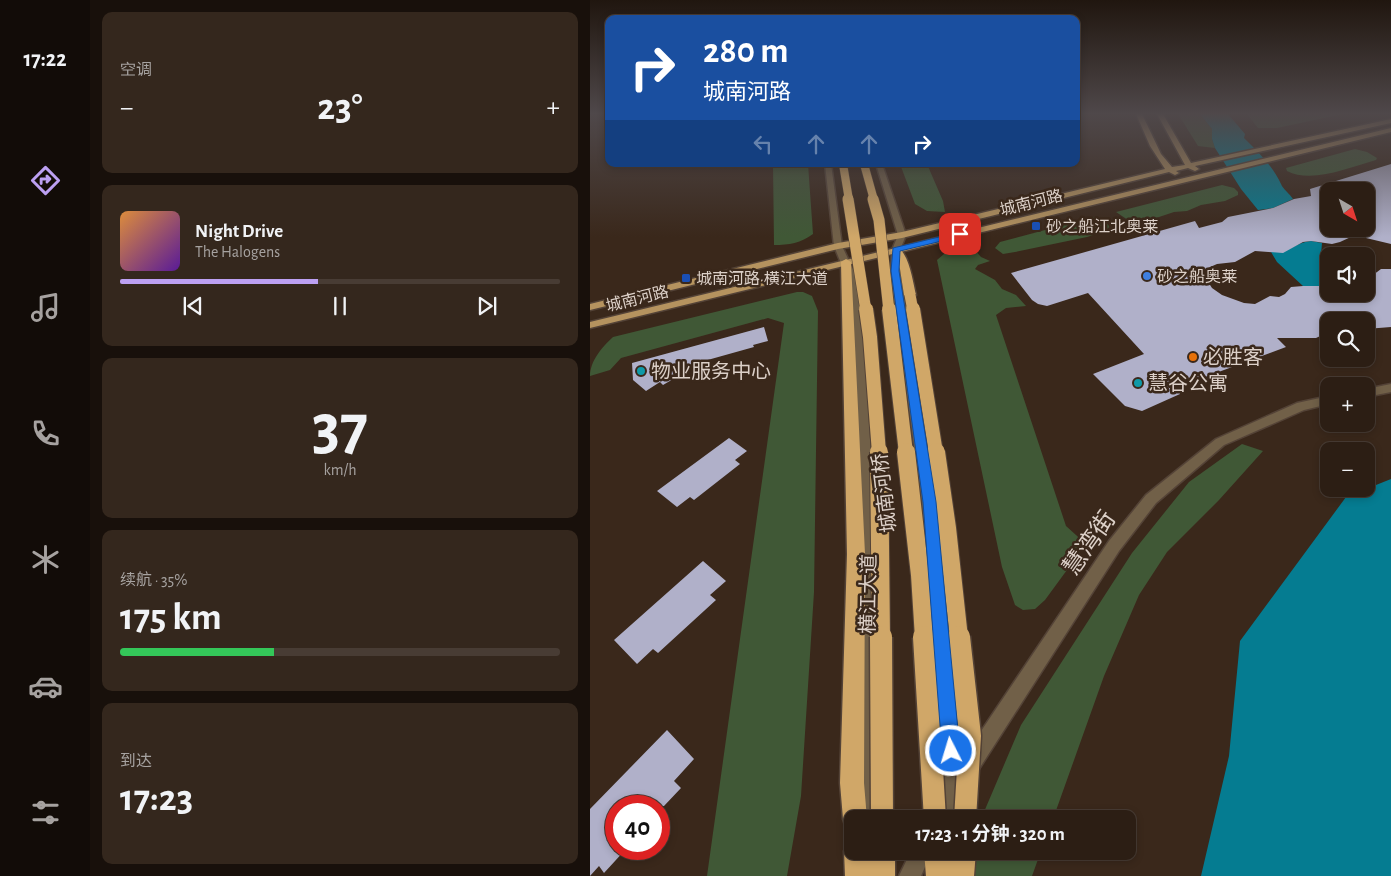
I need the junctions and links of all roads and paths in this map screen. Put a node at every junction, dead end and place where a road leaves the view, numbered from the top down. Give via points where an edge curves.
1 (1159, 155) edge
2 (1183, 155) edge
3 (1237, 155) edge
4 (1287, 155) edge
5 (1189, 166) junction
6 (828, 167) edge
7 (843, 167) edge
8 (865, 167) edge
9 (880, 167) edge
10 (1170, 170) junction
11 (1206, 174) junction
12 (1187, 179) junction
13 (902, 234) junction
14 (838, 246) junction
15 (896, 250) junction
16 (846, 262) junction
17 (590, 307) edge
18 (590, 325) edge
19 (1391, 388) edge
20 (1375, 391) edge
21 (1320, 402) edge
22 (954, 789) junction
23 (854, 810) edge
24 (870, 810) edge
25 (882, 810) edge
26 (936, 810) edge
27 (942, 810) edge
28 (965, 810) edge
29 (857, 860) edge
30 (871, 860) edge
31 (882, 860) edge
32 (918, 860) edge
33 (938, 860) edge
34 (962, 860) edge
35 (858, 876) edge
36 (872, 876) edge
37 (882, 876) edge
38 (910, 876) edge
39 (939, 876) edge
40 (961, 876) edge

1 - 10 main road
2 - 5 main road
3 - 5 main road, 城南河路
4 - 11 main road, 城南河路
5 - 10 main road, 城南河路
5 - 11 main road
6 - 14 street, 横江大道
7 - 25 highway, 城南河桥, bridge via 870,337 881,473
8 - 26 highway, 城南河桥, bridge via 879,220 920,575
9 - 13 street
10 - 12 main road
10 - 13 main road, 城南河路
11 - 12 main road, 城南河路
12 - 15 main road, 城南河路
13 - 14 main road, 城南河路
13 - 15 street
14 - 16 street, 横江大道
14 - 17 main road, 城南河路
15 - 16 main road, 城南河路
15 - 22 street via 895,271 929,502
15 - 28 highway, bridge via 904,269 919,342 947,528 969,726
16 - 18 main road, 城南河路
16 - 23 highway via 856,554
16 - 24 street, 横江大道 via 856,303 869,530
19 - 20 street
21 - 22 street, 慧湾街 via 1301,406 1220,442 1150,499 1114,546
22 - 27 street, 慧湾街
29 - 35 highway
30 - 36 street
31 - 37 highway
32 - 38 street
33 - 39 highway
34 - 40 highway

